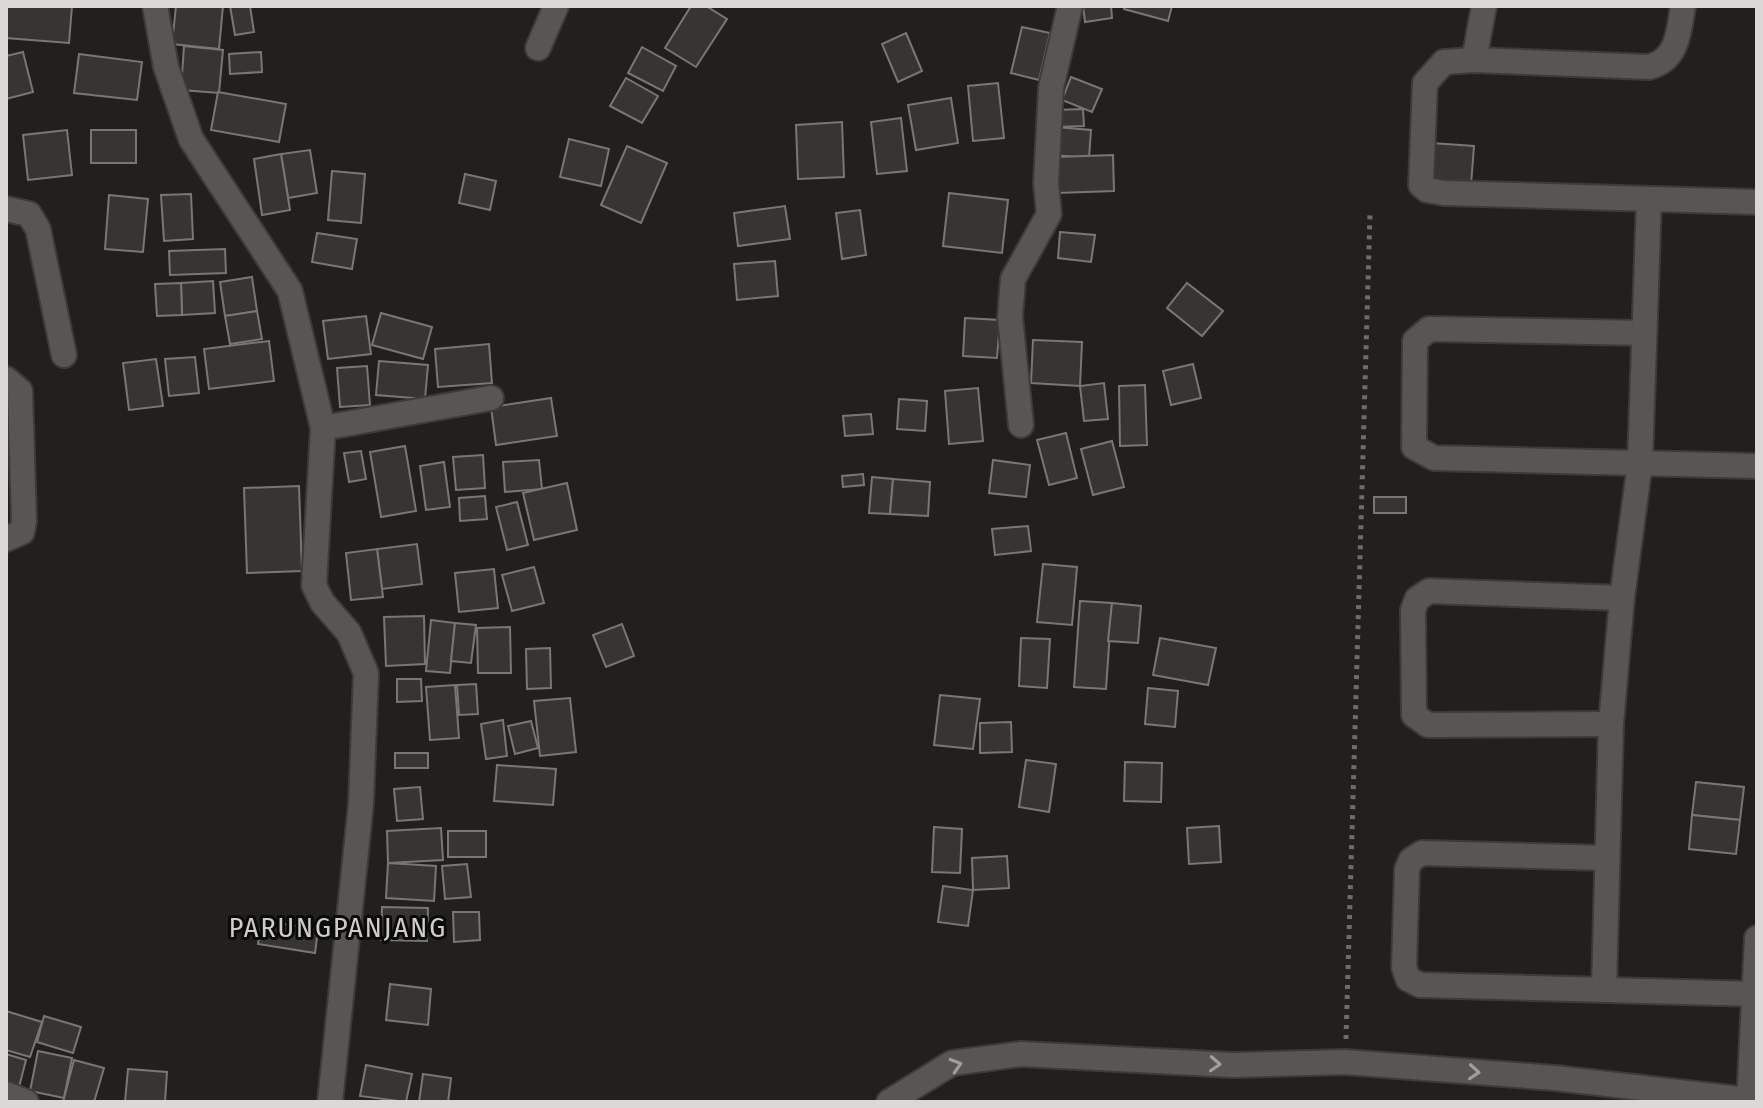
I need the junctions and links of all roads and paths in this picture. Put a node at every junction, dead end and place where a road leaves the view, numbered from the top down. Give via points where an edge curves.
1 (155, 6) edge
2 (556, 6) edge
3 (1070, 6) edge
4 (1484, 6) edge
5 (1683, 6) edge
6 (538, 48) dead end
7 (1474, 60) junction
8 (1649, 199) junction
9 (1757, 202) edge
10 (6, 209) edge
11 (1370, 213) dead end
12 (1644, 333) junction
13 (64, 355) dead end
14 (6, 379) edge
15 (491, 398) dead end
16 (1021, 425) dead end
17 (323, 428) junction
18 (1640, 463) junction
19 (1757, 466) edge
20 (6, 539) edge
21 (1622, 598) junction
22 (1611, 724) junction
23 (1606, 858) junction
24 (1757, 938) edge
25 (1604, 990) junction
26 (1755, 994) edge
27 (1345, 1062) junction
28 (6, 1094) edge
29 (1752, 1101) edge
30 (26, 1102) edge
31 (330, 1102) edge
32 (889, 1102) edge

1 - 17 street via 166,67 191,139 290,291
2 - 6 street
3 - 16 street via 1051,88 1049,214 1013,279 1010,317
4 - 7 street
5 - 7 street via 1676,44 1659,64
7 - 8 street via 1444,62 1425,83 1419,174 1427,190
8 - 9 street
8 - 12 street
10 - 13 street via 29,214 38,229
11 - 27 path
12 - 18 street
12 - 18 street via 1429,329 1415,341 1414,447 1422,455
14 - 20 street via 20,391 24,521 22,532
15 - 17 street
17 - 31 street via 314,585 349,633 366,673 361,803
18 - 19 street
18 - 21 street
21 - 22 street
21 - 22 street via 1429,591 1417,599 1413,610 1418,721
22 - 23 street
23 - 25 street
23 - 25 street via 1422,853 1407,869 1404,967 1408,979 1420,985
24 - 26 street
25 - 26 street
26 - 29 street
27 -> 29 street via 1555,1078
32 -> 27 street via 952,1063 1021,1054 1233,1065
28 - 30 street

